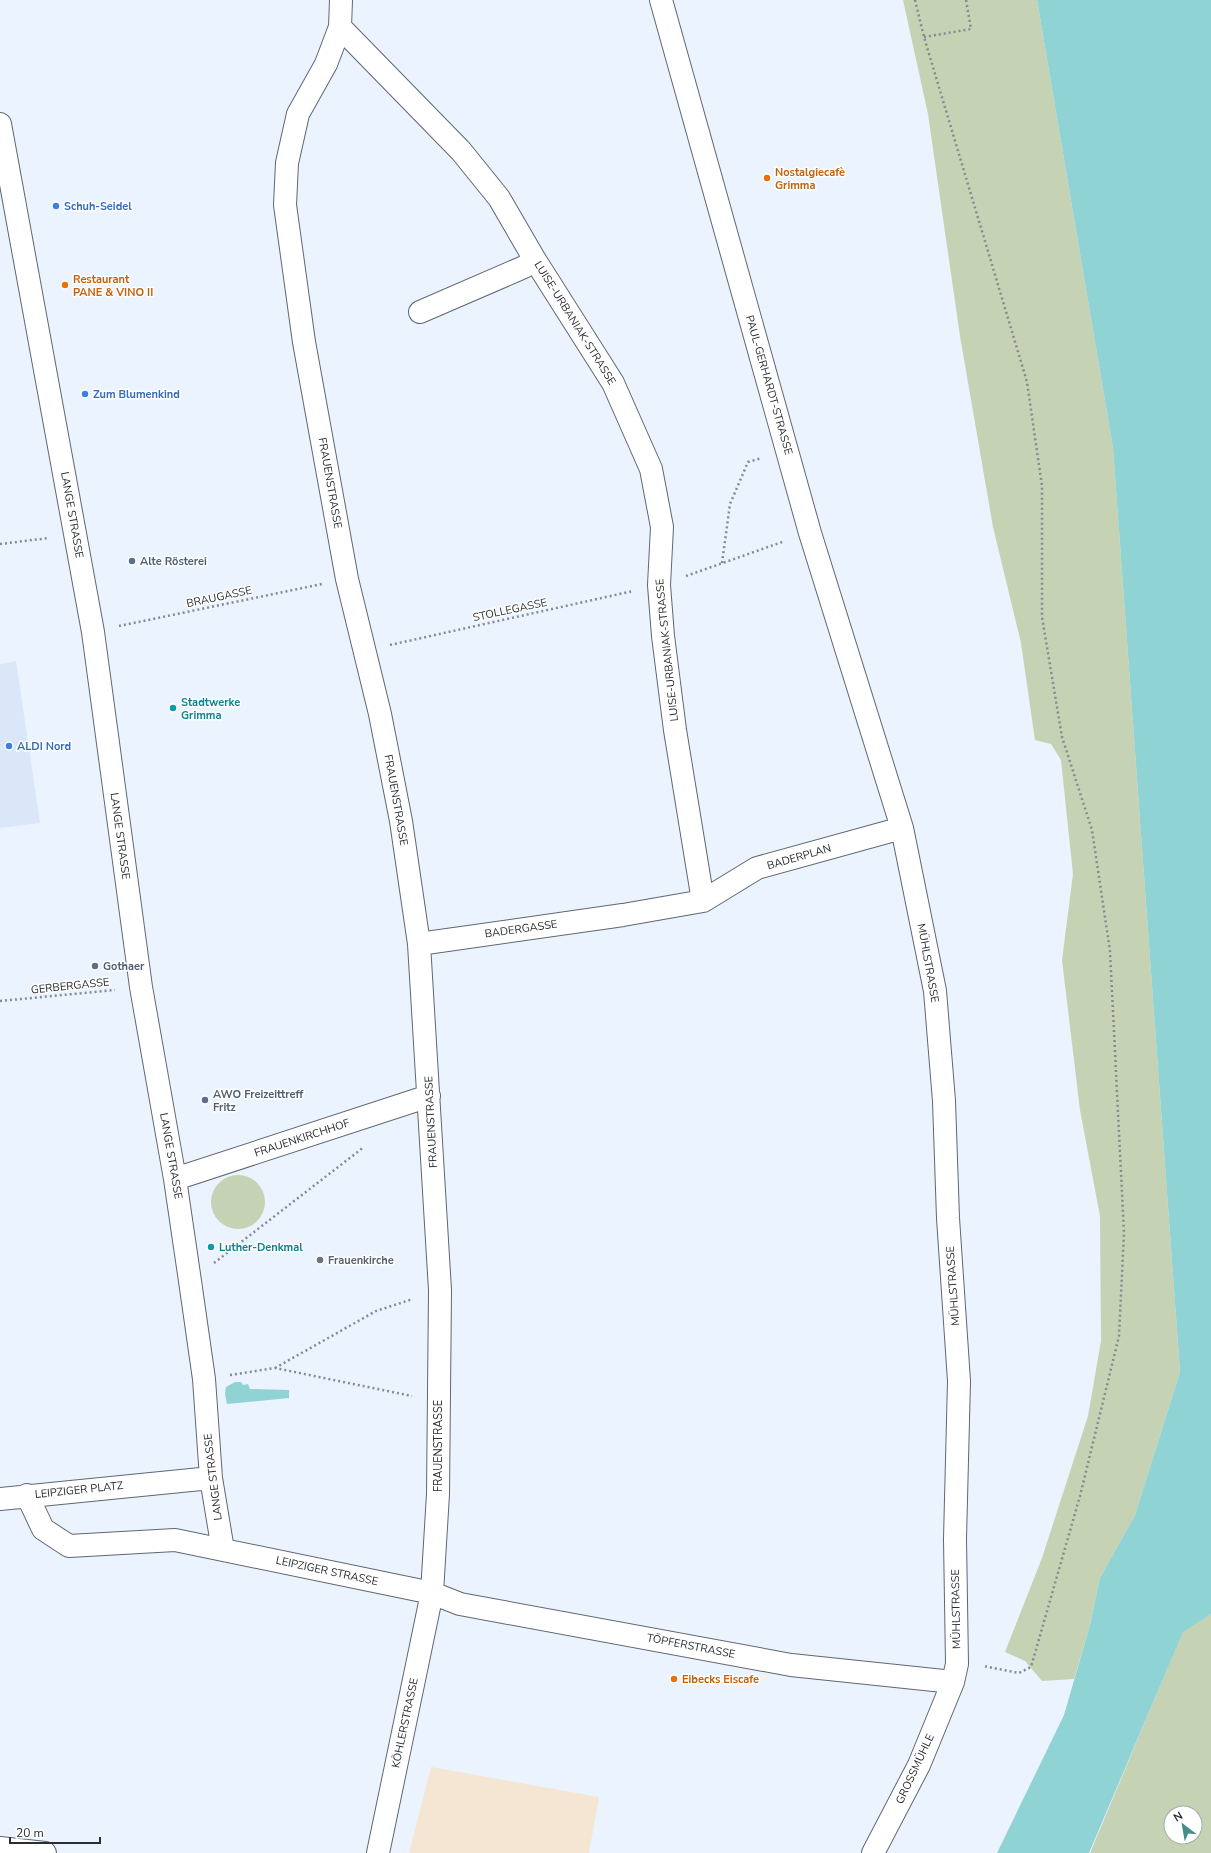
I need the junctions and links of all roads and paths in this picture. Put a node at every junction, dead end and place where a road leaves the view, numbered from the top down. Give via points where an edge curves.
1 (341, 0) edge
2 (661, 0) edge
3 (915, 0) edge
4 (966, 0) edge
5 (340, 27) junction
6 (924, 37) junction
7 (0, 124) edge
8 (535, 260) junction
9 (420, 312) dead end
10 (787, 450) junction
11 (810, 533) junction
12 (76, 535) junction
13 (0, 544) edge
14 (722, 563) junction
15 (347, 579) junction
16 (659, 585) junction
17 (93, 632) junction
18 (364, 651) junction
19 (902, 828) junction
20 (703, 901) junction
21 (623, 915) joint
22 (420, 944) junction
23 (141, 987) junction
24 (0, 1001) edge
25 (429, 1096) junction
26 (366, 1145) dead end
27 (175, 1179) junction
28 (190, 1282) junction
29 (440, 1290) junction
30 (275, 1368) junction
31 (204, 1379) junction
32 (439, 1401) junction
33 (211, 1478) junction
34 (27, 1495) junction
35 (0, 1499) edge
36 (223, 1550) junction
37 (432, 1593) junction
38 (955, 1673) junction
39 (0, 1848) edge
40 (45, 1853) edge
41 (378, 1853) edge
42 (873, 1853) edge

1 - 5 street, FRAUENSTRASSE
2 - 10 street, PAUL-GERHARDT-STRASSE
3 - 6 path
4 - 6 path via 971,29
5 - 8 street, LUISE-URBANIAK-STRASSE via 461,151 499,198
5 - 15 street, FRAUENSTRASSE via 326,64 298,114 288,163 284,205 304,342
6 - 38 path via 1026,382 1042,486 1042,617 1062,737 1092,830 1110,951 1124,1233 1119,1336 1080,1496 1031,1667 1019,1673 978,1665
7 - 12 street, LANGE STRASSE
8 - 9 street
8 - 16 street, LUISE-URBANIAK-STRASSE via 613,383 651,469 662,526
10 - 11 street, PAUL-GERHARDT-STRASSE
10 - 14 path via 748,462 730,504
11 - 14 path, STOLLEGASSE
11 - 19 street, PAUL-GERHARDT-STRASSE
12 - 13 path
12 - 17 street, LANGE STRASSE
14 - 16 path, STOLLEGASSE
15 - 17 path, BRAUGASSE
15 - 18 street, FRAUENSTRASSE
16 - 18 path, STOLLEGASSE
16 - 20 street, LUISE-URBANIAK-STRASSE via 675,730
17 - 23 street, LANGE STRASSE
18 - 22 street, FRAUENSTRASSE via 380,714 401,821
19 - 20 street, BADERPLAN via 757,868
19 - 38 street, MÜHLSTRASSE via 935,991 944,1101 948,1218 959,1381
20 - 21 street, BADERPLAN
21 - 22 street, BADERGASSE
22 - 25 street, FRAUENSTRASSE
23 - 24 path, GERBERGASSE
23 - 27 street, LANGE STRASSE
25 - 27 street, FRAUENKIRCHHOF
25 - 29 street, FRAUENSTRASSE
26 - 28 path
27 - 28 street, LANGE STRASSE
28 - 31 street, LANGE STRASSE
29 - 30 path via 376,1311
29 - 32 street, FRAUENSTRASSE
30 - 31 path
30 - 32 path
31 - 33 street, LANGE STRASSE
32 - 37 street, FRAUENSTRASSE via 438,1494
33 - 34 street, LEIPZIGER PLATZ
33 - 36 street, LANGE STRASSE
34 - 35 street
34 - 36 street, LEIPZIGER PLATZ via 43,1529 69,1546 175,1540
36 - 37 street, LEIPZIGER STRASSE
37 - 38 street, TÖPFERSTRASSE via 460,1604 791,1665
37 - 41 street, KÖHLERSTRASSE
38 - 42 street, GROSSMÜHLE via 919,1765
39 - 40 street

